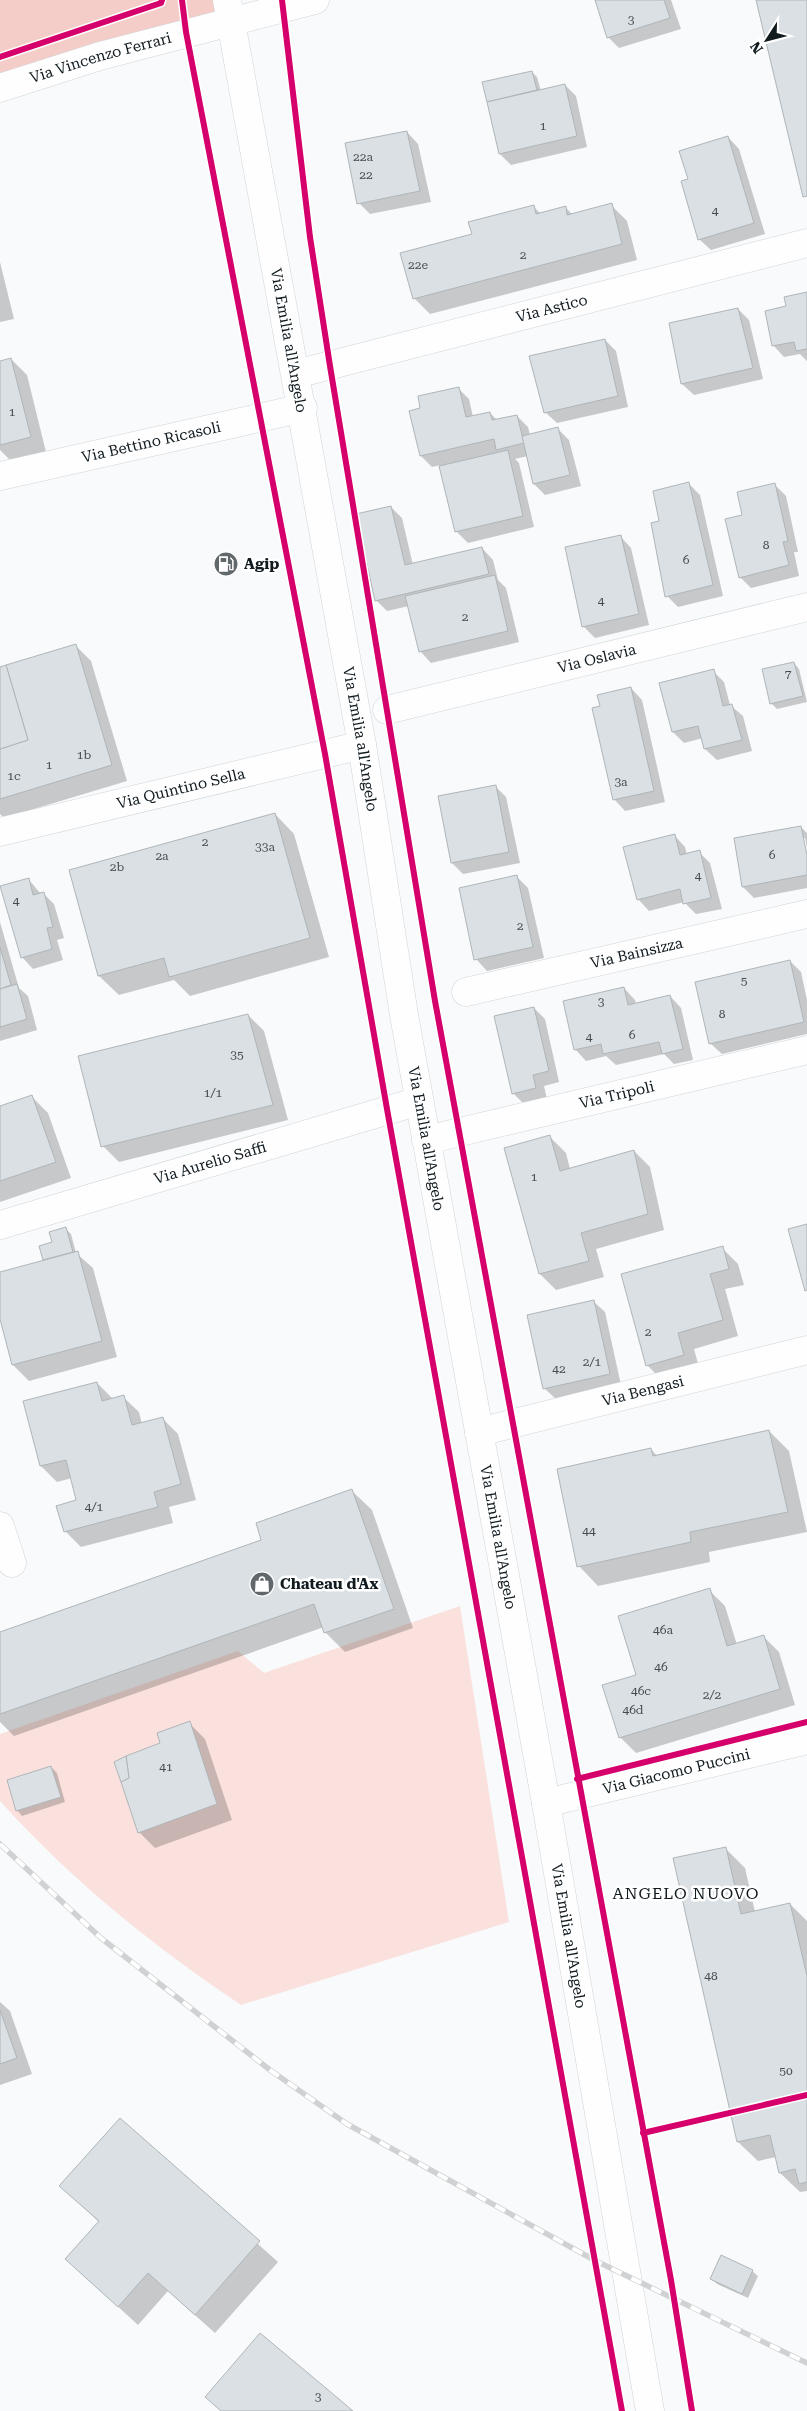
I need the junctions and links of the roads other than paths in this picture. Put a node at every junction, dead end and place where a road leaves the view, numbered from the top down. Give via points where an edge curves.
1 (315, 0) edge
2 (229, 11) edge
3 (0, 88) edge
4 (807, 243) edge
5 (296, 374) junction
6 (303, 408) junction
7 (0, 476) edge
8 (807, 607) edge
9 (388, 710) dead end
10 (362, 746) junction
11 (0, 832) edge
12 (807, 914) edge
13 (466, 992) dead end
14 (807, 1050) edge
15 (420, 1101) junction
16 (426, 1140) junction
17 (0, 1225) edge
18 (807, 1350) edge
19 (479, 1432) junction
20 (0, 1526) edge
21 (12, 1563) dead end
22 (807, 1740) edge
23 (546, 1803) junction
24 (650, 2411) edge

1 - 2 street, Via Vincenzo Ferrari
2 - 3 street, Via Vincenzo Ferrari via 110,54
2 - 5 street, Via Emilia all'Angelo
4 - 5 street, Via Astico
5 - 6 street, Via Emilia all'Angelo
6 - 7 street, Via Bettino Ricasoli
6 - 10 street, Via Emilia all'Angelo
8 - 9 street, Via Oslavia
10 - 11 street, Via Quintino Sella
10 - 15 street, Via Emilia all'Angelo
12 - 13 street, Via Bainsizza
14 - 16 street, Via Tripoli
15 - 16 street, Via Emilia all'Angelo
15 - 17 street, Via Aurelio Saffi
16 - 19 street, Via Emilia all'Angelo
18 - 19 street, Via Bengasi
19 - 23 street, Via Emilia all'Angelo
20 - 21 street
22 - 23 street, Via Giacomo Puccini
23 - 24 street, Via Emilia all'Angelo

